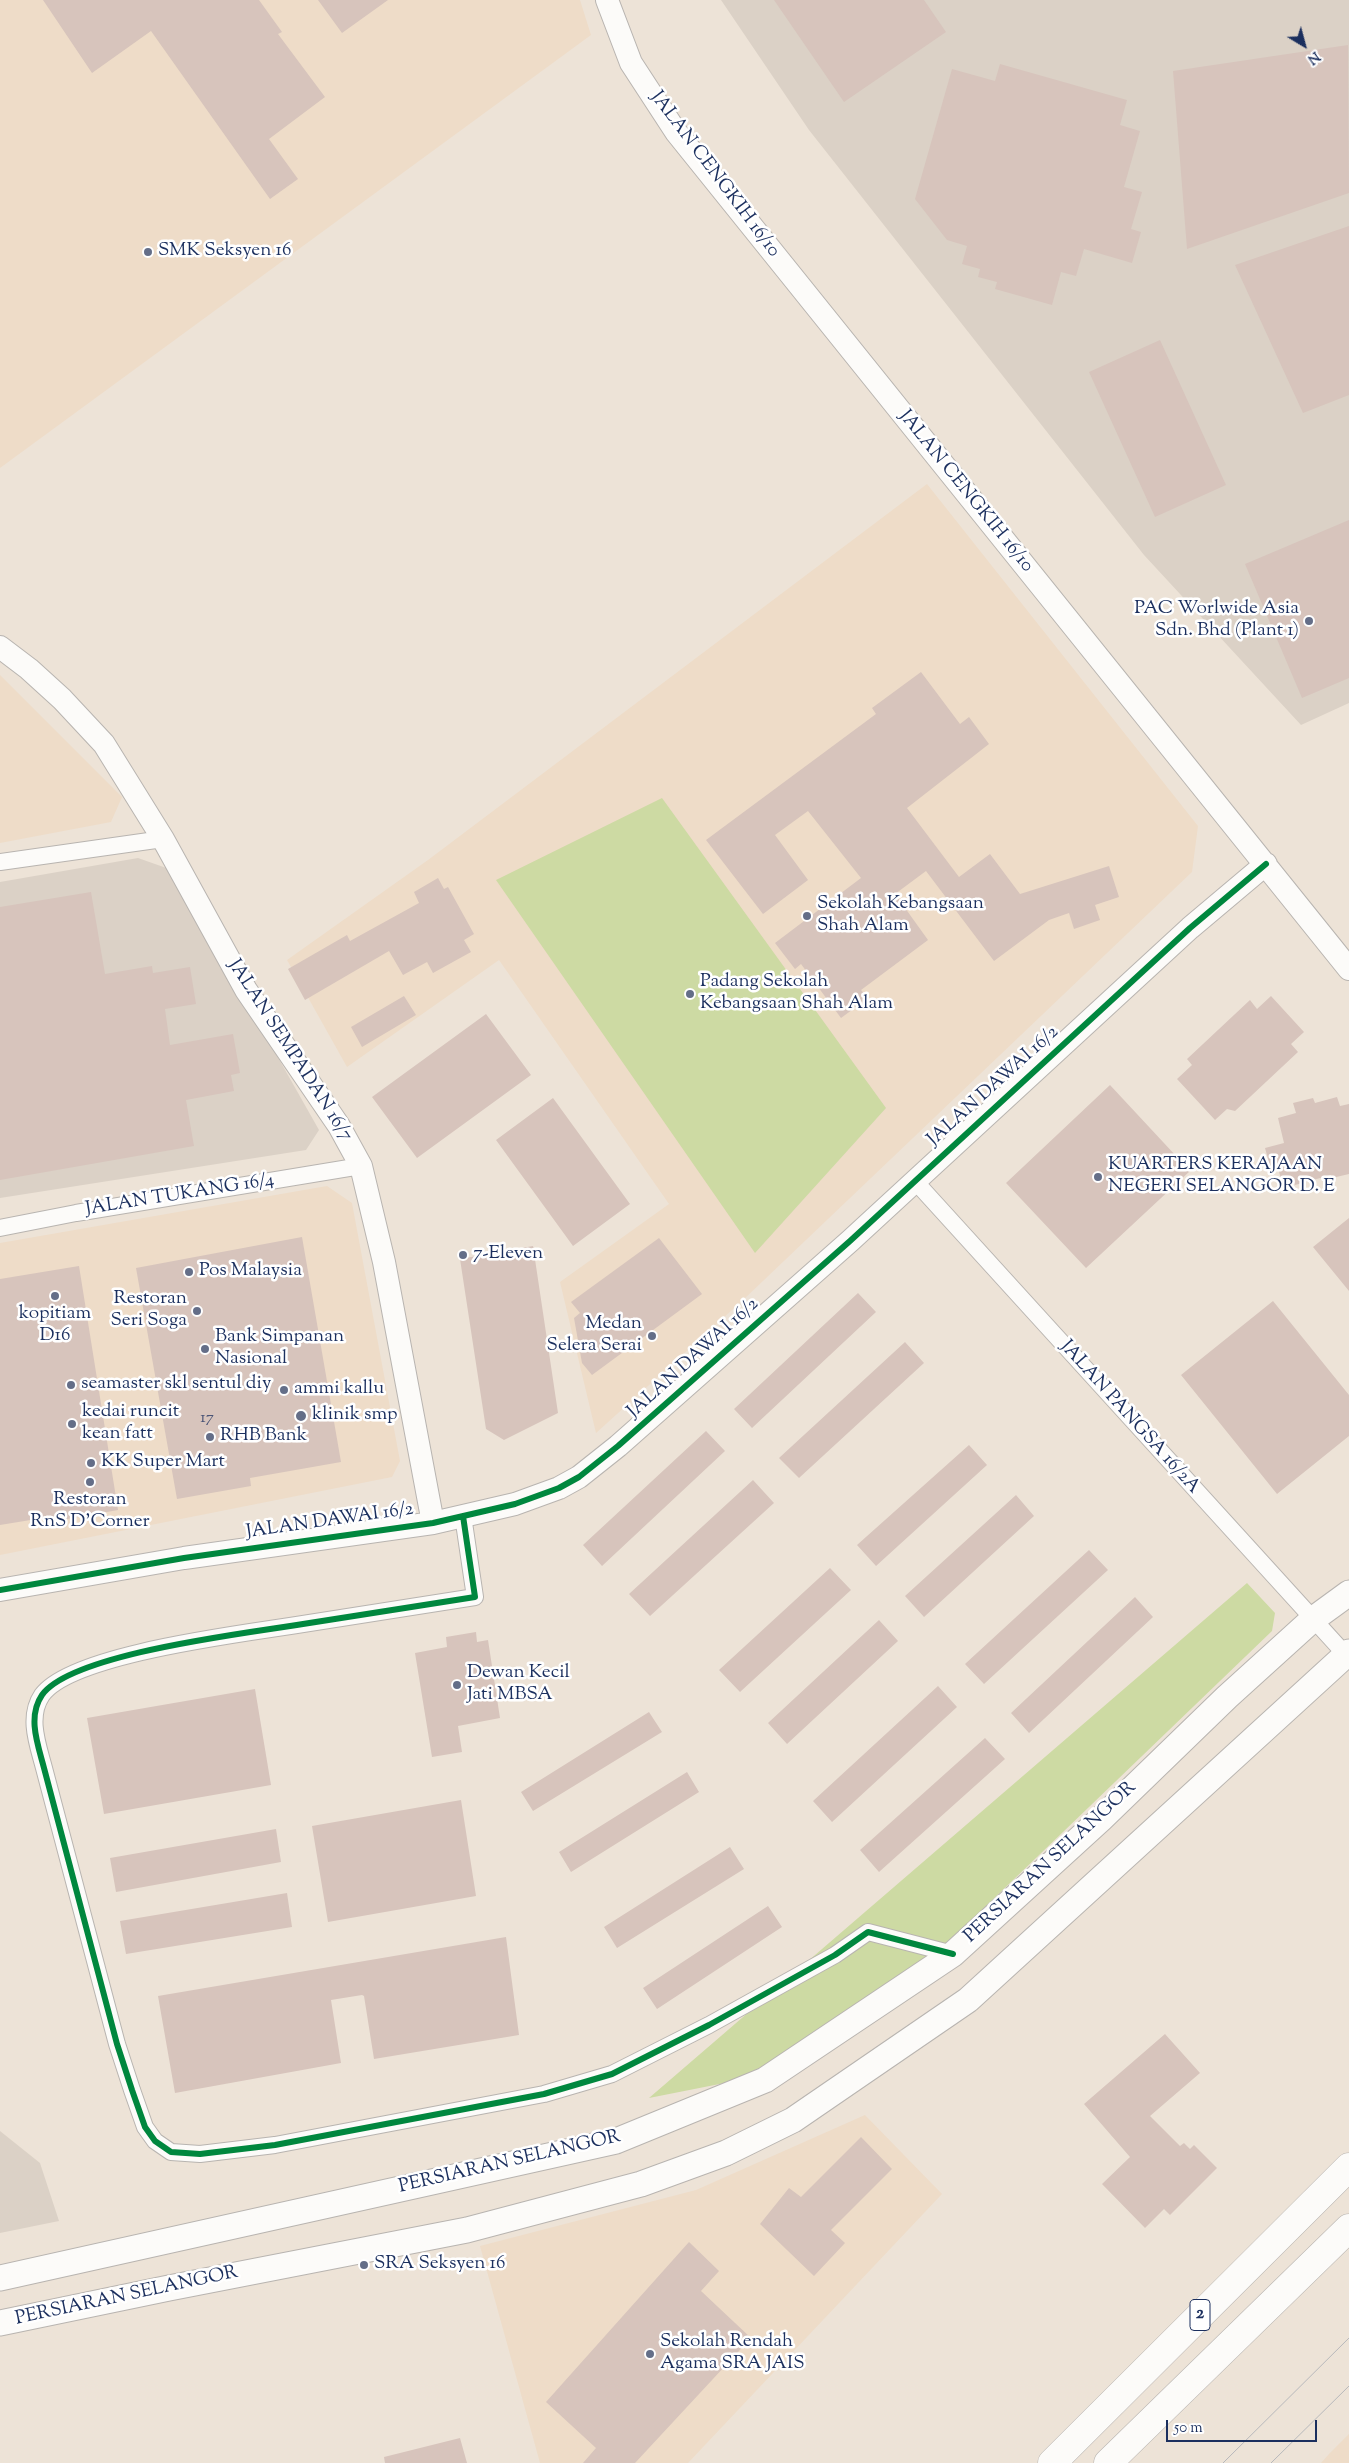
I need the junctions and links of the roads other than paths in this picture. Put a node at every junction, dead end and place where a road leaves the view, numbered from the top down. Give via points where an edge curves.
1 (607, 0) edge
2 (0, 647) edge
3 (163, 839) junction
4 (0, 862) edge
5 (1266, 864) junction
6 (1349, 969) edge
7 (361, 1166) junction
8 (914, 1180) junction
9 (0, 1228) edge
10 (462, 1516) junction
11 (433, 1523) junction
12 (0, 1590) edge
13 (1349, 1592) edge
14 (1312, 1620) junction
15 (1347, 1653) edge
16 (952, 1954) junction
17 (1349, 2167) edge
18 (1349, 2228) edge
19 (0, 2278) edge
20 (0, 2323) edge
21 (1052, 2463) edge
22 (1108, 2463) edge

1 - 5 street, JALAN CENGKIH 16/10 via 631,62 676,132
2 - 3 street, JALAN SEMPADAN 16/7 via 36,675 104,744
3 - 4 street
3 - 7 street, JALAN SEMPADAN 16/7 via 246,990 338,1126
5 - 6 street, JALAN CENGKIH 16/10
5 - 8 street, JALAN DAWAI 16/2 via 1190,928
7 - 9 street, JALAN TUKANG 16/4
7 - 11 street, JALAN SEMPADAN 16/7 via 384,1262
8 - 10 street, JALAN DAWAI 16/2 via 618,1446 578,1477 559,1488 515,1504
8 - 14 street, JALAN PANGSA 16/2A
10 - 11 street, JALAN DAWAI 16/2
10 - 16 street via 476,1597 154,1648 70,1674 42,1695 35,1710 35,1732 114,2035 145,2126 155,2141 171,2152 200,2154 275,2145 544,2094 612,2074 655,2054 834,1955 868,1932
11 - 12 street, JALAN DAWAI 16/2 via 184,1558
13 - 14 main road, PERSIARAN SELANGOR
14 - 15 street, JALAN PANGSA 16/2A
14 - 16 main road, PERSIARAN SELANGOR
15 - 20 main road, PERSIARAN SELANGOR via 968,2000 793,2120 743,2145 641,2184 534,2214
16 - 19 main road, PERSIARAN SELANGOR via 765,2080 616,2141
17 - 21 highway, 2
18 - 22 highway, 2

